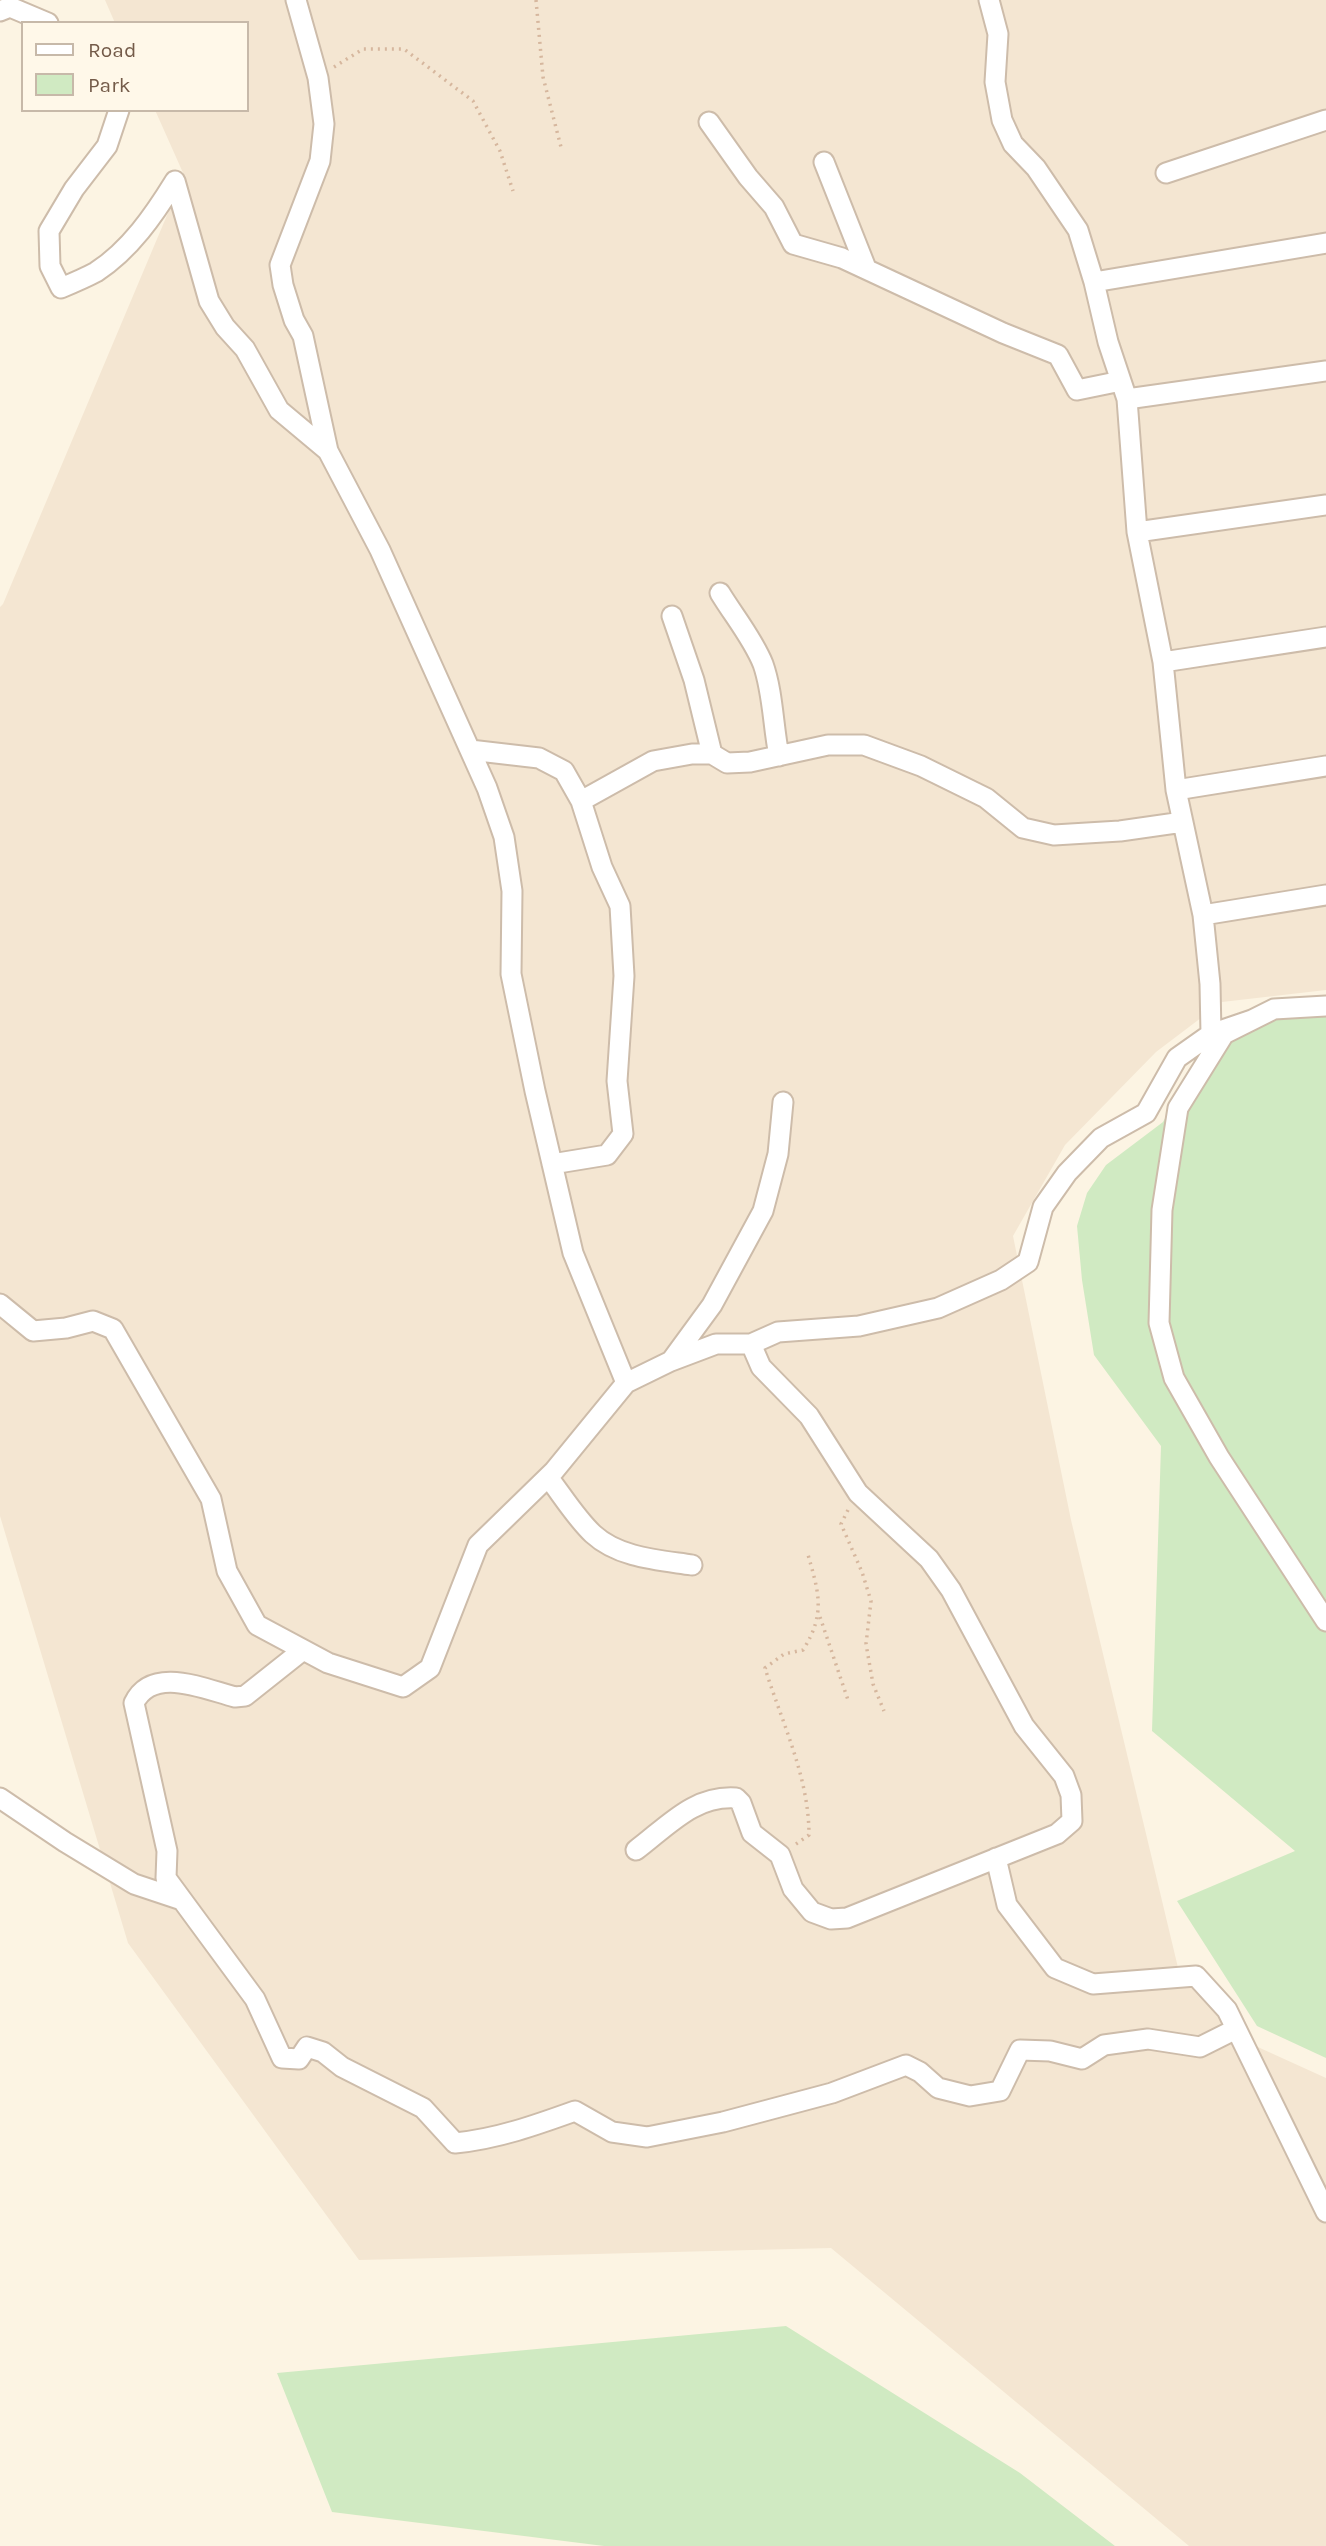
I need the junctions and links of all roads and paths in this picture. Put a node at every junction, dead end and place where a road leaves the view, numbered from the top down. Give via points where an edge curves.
1 (296, 0) edge
2 (536, 0) edge
3 (989, 0) edge
4 (0, 11) edge
5 (43, 21) edge
6 (318, 78) junction
7 (118, 112) edge
8 (1326, 120) edge
9 (709, 122) dead end
10 (562, 151) dead end
11 (824, 162) dead end
12 (1166, 173) dead end
13 (513, 191) dead end
14 (1326, 243) edge
15 (866, 268) junction
16 (1094, 282) junction
17 (1326, 371) edge
18 (1124, 390) junction
19 (328, 451) junction
20 (1326, 505) edge
21 (1137, 531) junction
22 (720, 593) dead end
23 (672, 616) dead end
24 (1326, 637) edge
25 (1163, 662) junction
26 (470, 750) junction
27 (712, 754) junction
28 (779, 755) junction
29 (1326, 766) edge
30 (1176, 790) junction
31 (581, 801) junction
32 (1183, 822) junction
33 (1326, 895) edge
34 (1203, 915) junction
35 (1326, 1006) edge
36 (1252, 1020) junction
37 (1211, 1034) junction
38 (783, 1102) dead end
39 (552, 1164) junction
40 (0, 1304) edge
41 (751, 1344) junction
42 (671, 1361) junction
43 (626, 1383) junction
44 (548, 1477) junction
45 (858, 1493) junction
46 (807, 1551) dead end
47 (692, 1565) dead end
48 (819, 1615) junction
49 (1326, 1621) edge
50 (303, 1650) junction
51 (849, 1703) dead end
52 (884, 1711) dead end
53 (0, 1798) edge
54 (636, 1850) dead end
55 (780, 1855) junction
56 (996, 1858) junction
57 (179, 1899) junction
58 (1236, 2029) junction
59 (1326, 2212) edge

1 - 6 street
2 - 10 path via 543,77
3 - 16 street via 998,34 995,82 1002,120 1013,144 1036,168 1078,230
4 - 5 street via 10,7
6 - 13 path via 363,48 404,49 473,101 500,151
6 - 19 street via 324,124 320,161 280,264 293,320 303,336
7 - 19 street via 107,146 49,231 50,266 61,288 96,271 130,242 175,181 209,301 245,348 279,410
8 - 12 street
9 - 15 street via 774,207 793,244
11 - 15 street
14 - 16 street
15 - 18 street via 1058,355 1077,390
16 - 18 street
17 - 18 street
18 - 21 street
19 - 26 street via 380,550
20 - 21 street
21 - 25 street
22 - 28 street via 762,661
23 - 27 street
24 - 25 street
25 - 30 street
26 - 31 street via 539,758 564,771
26 - 39 street via 504,837 512,891 511,974
27 - 28 street via 727,762
27 - 31 street via 653,761
28 - 32 street via 828,745 864,745 986,798 1023,828 1054,835
29 - 30 street
30 - 32 street
31 - 39 street via 602,867 621,906 624,976 617,1081 623,1134 607,1155
32 - 34 street
33 - 34 street
34 - 37 street
35 - 36 street via 1274,1009
36 - 37 street
36 - 49 street via 1224,1034 1178,1108 1162,1210 1158,1323 1174,1378 1219,1457
37 - 41 street via 1177,1058 1146,1113 1101,1138 1066,1172 1043,1207 1028,1262 1002,1280 937,1308 859,1326 778,1332
38 - 42 street via 778,1154 763,1211 712,1305
39 - 43 street via 573,1253
40 - 50 street via 33,1331 93,1321 113,1329 211,1499 227,1571 257,1625
41 - 42 street via 716,1345
41 - 45 street via 761,1367 809,1416
42 - 43 street
43 - 44 street
44 - 47 street via 592,1534 611,1547 647,1559
44 - 50 street via 478,1545 430,1668 404,1687
45 - 52 path via 841,1524 871,1601 866,1644 873,1684
45 - 56 street via 929,1559 951,1590 1024,1726 1064,1776 1072,1821 1057,1834
46 - 48 path
48 - 51 path
48 - 55 path via 803,1650 784,1654 765,1668 796,1755 809,1811 809,1835
50 - 57 street via 245,1696 172,1681 139,1692 134,1703 167,1851 166,1878
53 - 57 street via 134,1884
54 - 55 street via 696,1803 721,1797 736,1798 752,1833
55 - 56 street via 793,1889 812,1912 831,1919 847,1918
56 - 58 street via 1007,1905 1055,1968 1093,1984 1196,1976 1227,2010
57 - 58 street via 255,1999 282,2058 299,2059 307,2047 323,2052 342,2067 423,2108 455,2143 527,2128 575,2111 612,2132 647,2137 832,2093 906,2066 938,2088 970,2096 1000,2091 1020,2050 1082,2059 1104,2045 1148,2039 1200,2048
58 - 59 street

